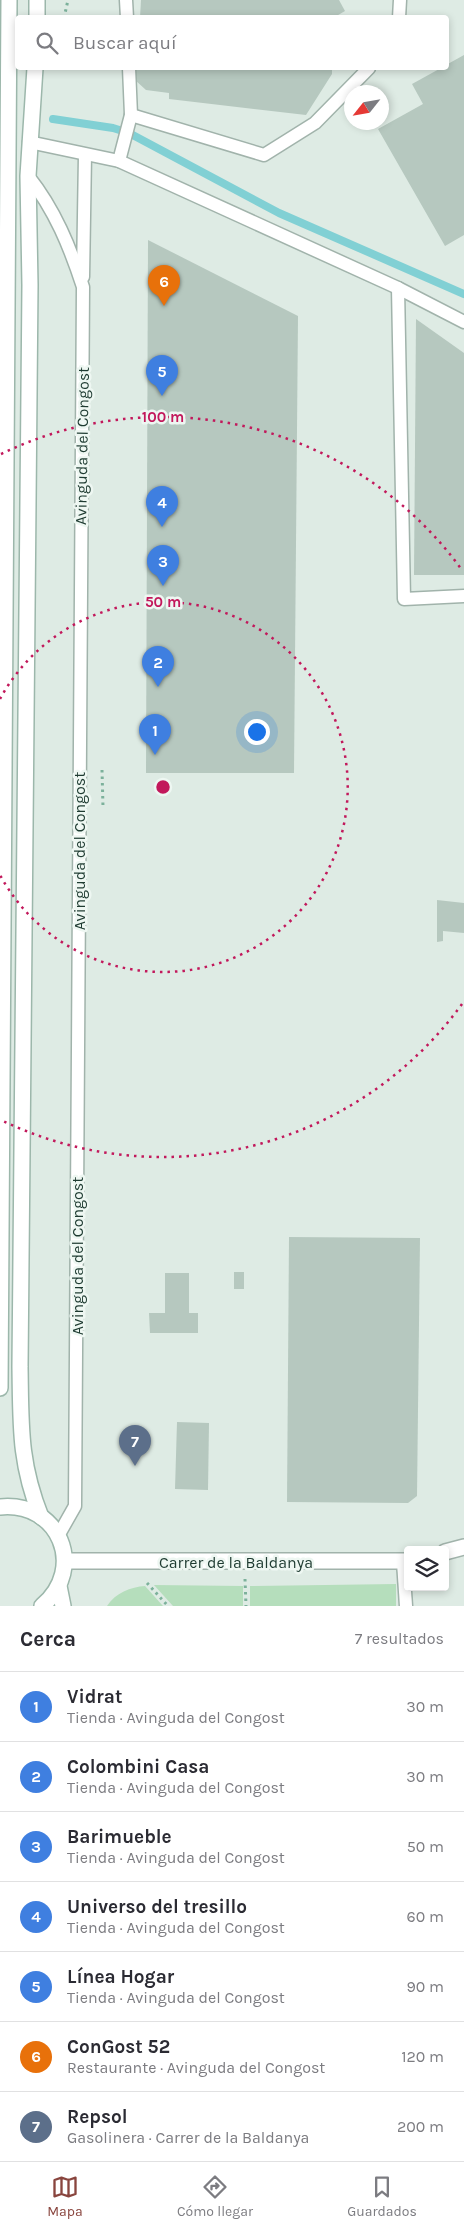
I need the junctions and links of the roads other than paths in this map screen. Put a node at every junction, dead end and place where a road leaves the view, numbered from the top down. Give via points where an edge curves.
1 (8, 0) edge
2 (37, 0) edge
3 (126, 0) edge
4 (400, 0) edge
5 (37, 15) edge
6 (127, 15) edge
7 (399, 15) edge
8 (0, 18) edge
9 (35, 70) edge
10 (129, 70) edge
11 (367, 70) edge
12 (131, 115) junction
13 (29, 142) junction
14 (85, 155) junction
15 (119, 161) junction
16 (28, 176) junction
17 (83, 288) junction
18 (398, 288) junction
19 (464, 322) edge
20 (464, 596) edge
21 (0, 1388) edge
22 (0, 1508) edge
23 (42, 1517) junction
24 (58, 1536) junction
25 (464, 1547) edge
26 (449, 1551) edge
27 (65, 1561) junction
28 (404, 1562) edge
29 (59, 1586) junction
30 (406, 1591) edge
31 (42, 1606) edge
32 (62, 1606) edge
33 (406, 1606) edge

1 - 8 lane
1 - 21 main road
2 - 5 main road
3 - 6 lane
4 - 7 lane
9 - 13 main road
10 - 12 lane
11 - 12 lane via 315,123 264,155
12 - 15 lane
13 - 14 lane
13 - 16 main road
14 - 15 lane
14 - 17 lane
15 - 18 lane
16 - 17 lane, Avinguda del Congost via 68,241
16 - 23 main road via 30,285 21,1443 26,1475
17 - 24 lane, Avinguda del Congost via 75,1506
18 - 19 lane
18 - 20 lane via 404,599
22 - 23 main road via 26,1509
23 - 24 main road
24 - 27 main road
25 - 26 main road
27 - 28 main road, Carrer de la Baldanya
27 - 29 main road
29 - 31 main road
29 - 32 main road
30 - 33 lane

